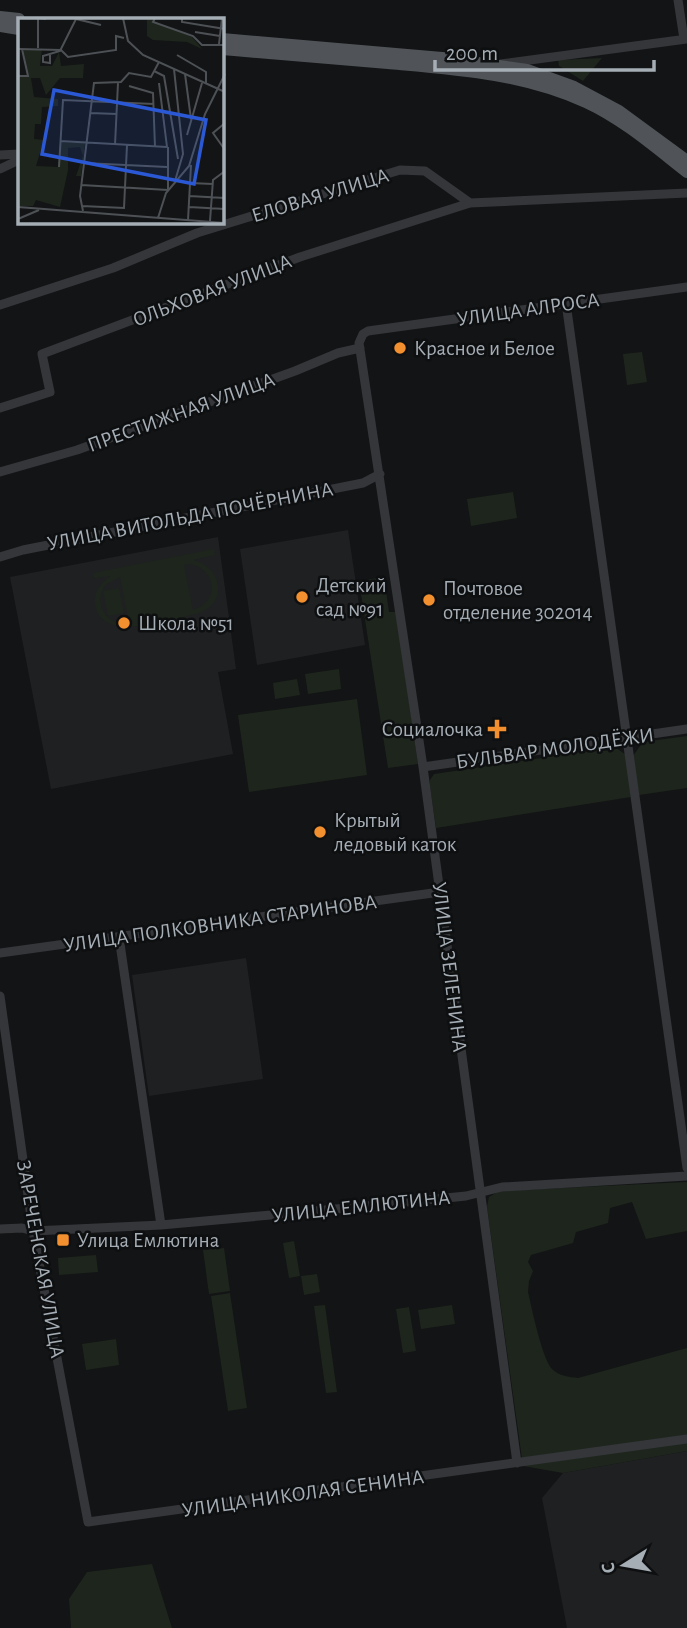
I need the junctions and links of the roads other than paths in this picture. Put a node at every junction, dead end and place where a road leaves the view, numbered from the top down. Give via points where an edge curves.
1 (678, 0) edge
2 (0, 17) edge
3 (18, 19) edge
4 (0, 26) edge
5 (18, 29) edge
6 (224, 39) edge
7 (685, 39) edge
8 (224, 49) edge
9 (556, 58) junction
10 (496, 64) junction
11 (554, 79) junction
12 (18, 154) edge
13 (0, 155) edge
14 (18, 160) edge
15 (687, 161) edge
16 (0, 169) edge
17 (687, 172) edge
18 (687, 193) edge
19 (470, 203) junction
20 (197, 224) edge
21 (197, 233) junction
22 (687, 287) edge
23 (566, 303) junction
24 (0, 305) edge
25 (360, 348) junction
26 (0, 408) edge
27 (0, 472) edge
28 (380, 474) junction
29 (0, 557) edge
30 (687, 729) edge
31 (627, 737) junction
32 (423, 767) junction
33 (440, 892) junction
34 (119, 937) junction
35 (0, 953) edge
36 (0, 996) edge
37 (687, 1167) edge
38 (687, 1176) edge
39 (480, 1193) junction
40 (161, 1225) junction
41 (0, 1229) edge
42 (33, 1231) junction
43 (687, 1439) edge
44 (517, 1463) junction
45 (88, 1522) joint

1 - 7 street
2 - 3 main road
4 - 5 main road
6 - 10 main road
7 - 9 street
8 - 17 main road via 515,77 588,103
9 - 10 street
9 - 11 street via 548,65
10 - 11 main road
11 - 15 main road via 619,111
12 - 13 street
14 - 16 street
18 - 19 street
19 - 21 street, ЕЛОВАЯ УЛИЦА via 425,171 400,170
19 - 26 street, ОЛЬХОВАЯ УЛИЦА via 300,257 42,354 50,392
20 - 21 street
21 - 24 street, ЕЛОВАЯ УЛИЦА via 113,268
22 - 23 street, УЛИЦА АЛРОСА
23 - 25 street, УЛИЦА АЛРОСА via 368,331 360,338
23 - 31 street
25 - 27 street, ПРЕСТИЖНАЯ УЛИЦА via 77,450
25 - 28 street, УЛИЦА ЗЕЛЕНИНА
28 - 29 street, УЛИЦА ВИТОЛЬДА ПОЧЁРНИНА via 363,483
28 - 32 street, УЛИЦА ЗЕЛЕНИНА
30 - 31 street, БУЛЬВАР МОЛОДЁЖИ
31 - 32 street, БУЛЬВАР МОЛОДЁЖИ
31 - 37 street
32 - 33 street, УЛИЦА ЗЕЛЕНИНА
33 - 34 street, УЛИЦА ПОЛКОВНИКА СТАРИНОВА
33 - 39 street, УЛИЦА ЗЕЛЕНИНА
34 - 35 street, УЛИЦА ПОЛКОВНИКА СТАРИНОВА
34 - 40 street
36 - 42 street, ЗАРЕЧЕНСКАЯ УЛИЦА
38 - 39 street, УЛИЦА ЕМЛЮТИНА via 502,1187
39 - 40 street, УЛИЦА ЕМЛЮТИНА
39 - 44 street, УЛИЦА ЗЕЛЕНИНА
40 - 42 street, УЛИЦА ЕМЛЮТИНА
41 - 42 street, УЛИЦА ЕМЛЮТИНА
42 - 45 street, ЗАРЕЧЕНСКАЯ УЛИЦА
43 - 44 street, УЛИЦА НИКОЛАЯ СЕНИНА
44 - 45 street, УЛИЦА НИКОЛАЯ СЕНИНА

